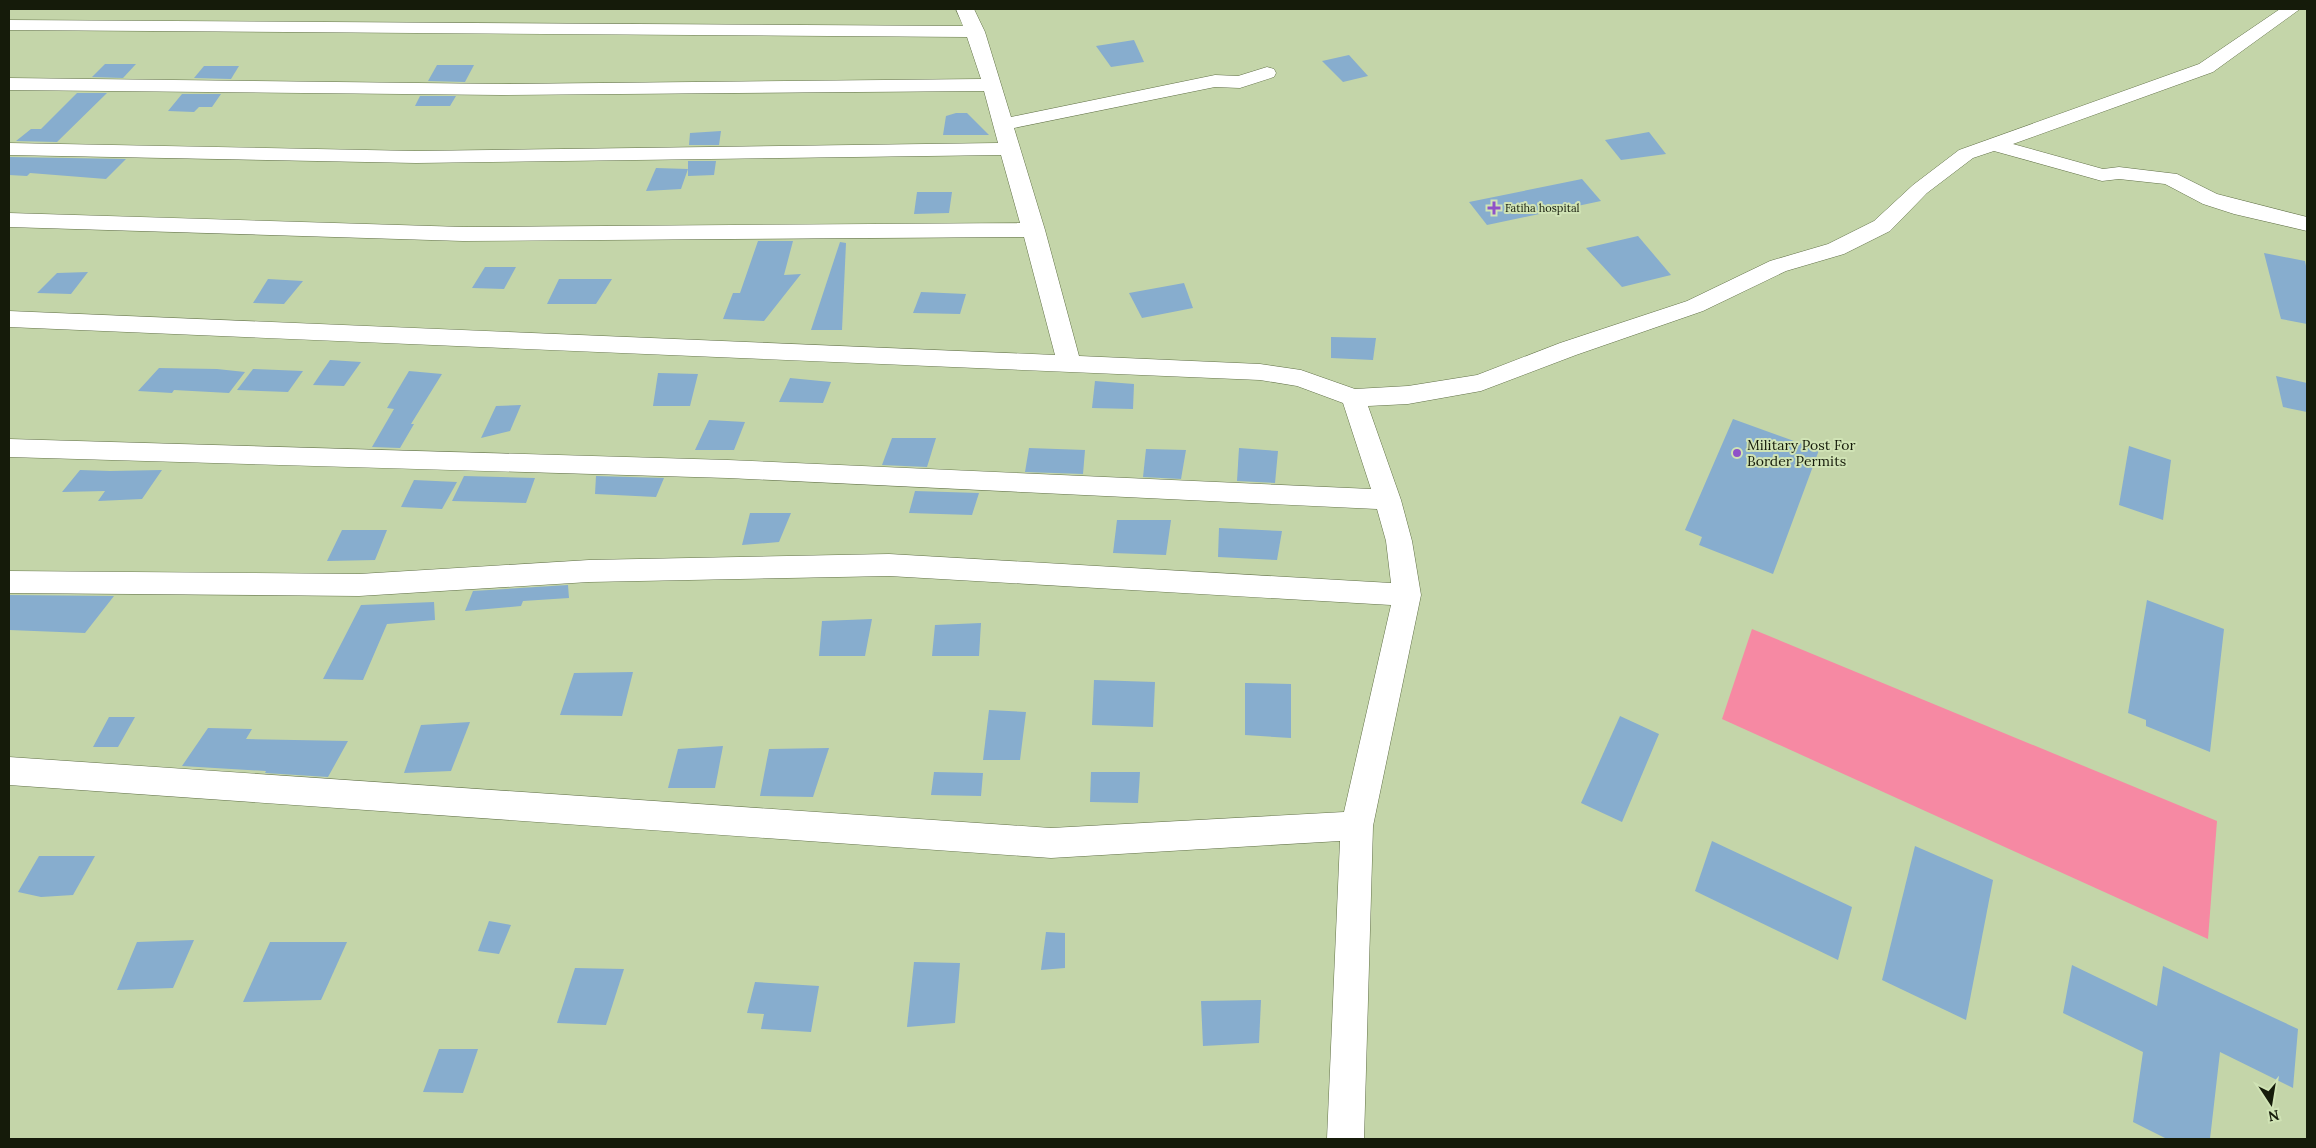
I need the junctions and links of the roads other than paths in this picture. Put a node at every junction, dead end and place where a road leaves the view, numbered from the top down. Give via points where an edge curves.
1 (965, 9) edge
2 (2291, 9) edge
3 (9, 25) edge
4 (976, 32) junction
5 (1266, 73) dead end
6 (9, 84) edge
7 (993, 85) junction
8 (1003, 124) junction
9 (1991, 144) junction
10 (9, 149) edge
11 (1010, 149) junction
12 (9, 220) edge
13 (2307, 224) edge
14 (1034, 230) junction
15 (9, 319) edge
16 (1069, 363) junction
17 (1353, 398) junction
18 (9, 448) edge
19 (1388, 500) junction
20 (9, 582) edge
21 (1407, 595) junction
22 (9, 772) edge
23 (1357, 826) junction
24 (1346, 1139) edge

1 - 4 street
2 - 9 street via 2206,68
3 - 4 street
4 - 7 street
5 - 8 street via 1240,82 1215,82
6 - 7 street via 302,90
7 - 8 street
8 - 11 street
9 - 13 street via 2102,175 2119,173 2170,178 2242,210
9 - 17 street via 1966,154 1920,189 1882,226 1836,248 1778,266 1694,306 1568,348 1481,383 1408,395
10 - 11 street via 416,157
11 - 14 street
12 - 14 street via 463,234
14 - 16 street
15 - 16 street
16 - 17 street via 1260,372 1301,378
17 - 19 street
18 - 19 street via 728,469
19 - 21 street via 1399,541
20 - 21 street via 359,585 589,571 889,565
21 - 23 street
22 - 23 street via 1051,843
23 - 24 street

